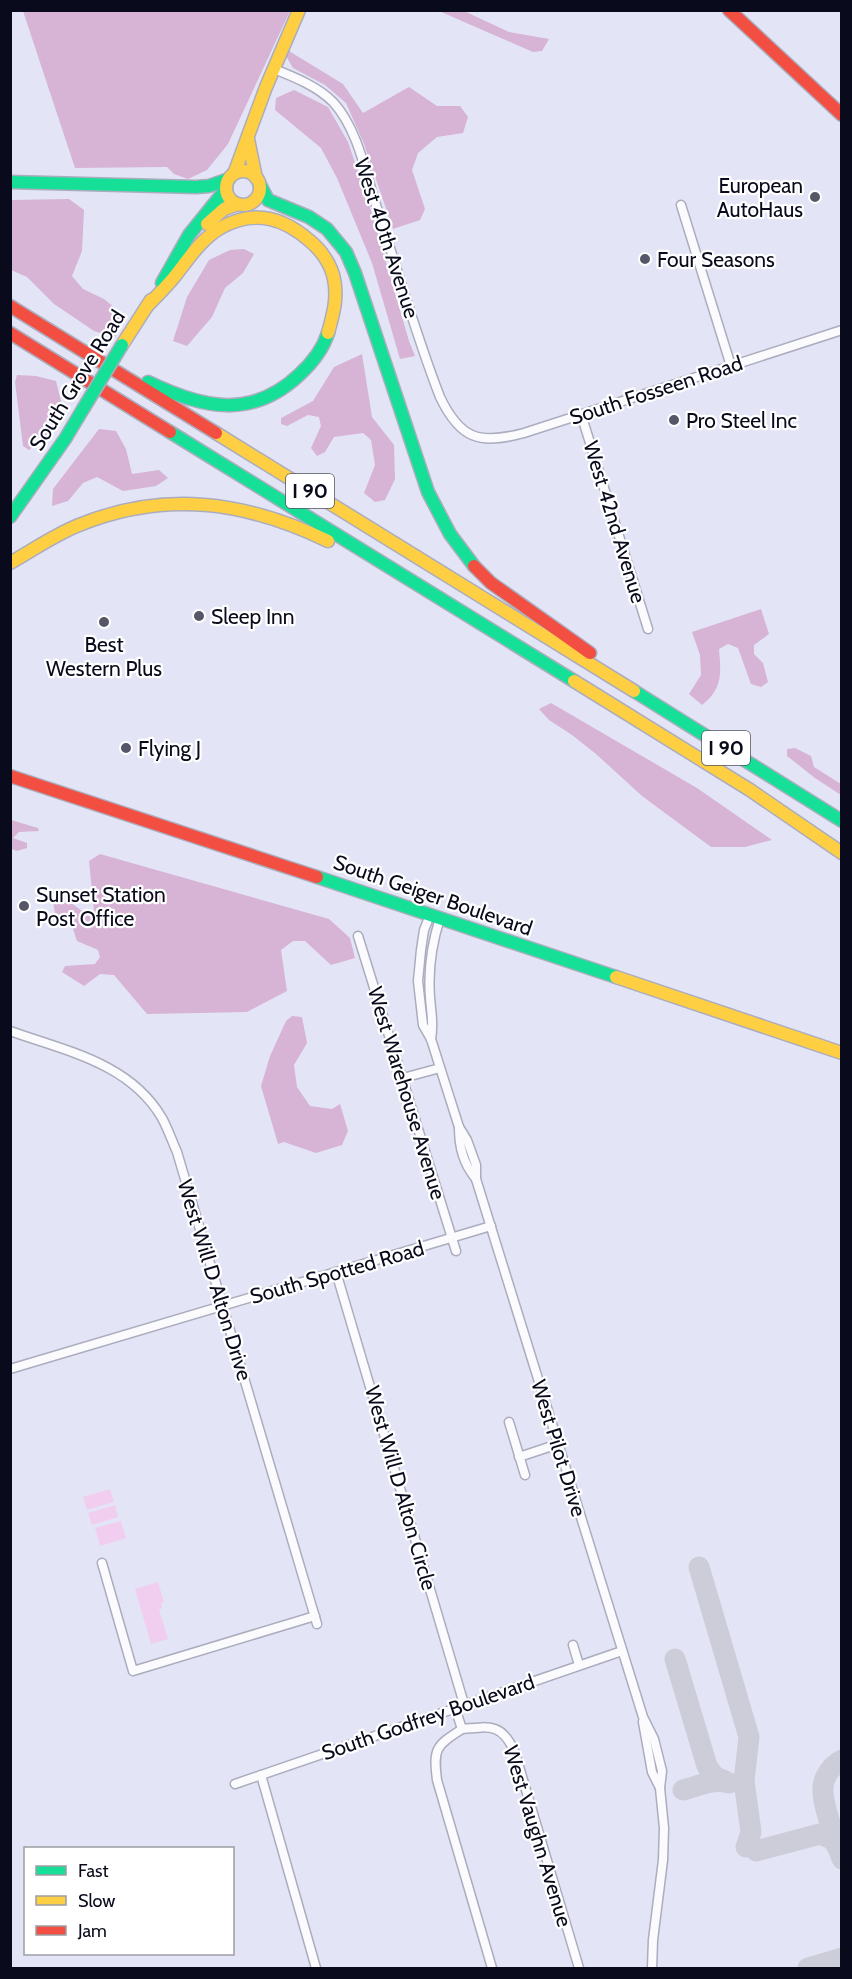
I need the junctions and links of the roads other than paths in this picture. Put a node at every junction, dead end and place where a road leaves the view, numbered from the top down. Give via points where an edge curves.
1 (299, 10) edge
2 (729, 10) edge
3 (273, 69) junction
4 (842, 115) edge
5 (248, 138) junction
6 (230, 180) junction
7 (257, 181) junction
8 (10, 182) edge
9 (238, 204) junction
10 (681, 205) dead end
11 (174, 264) junction
12 (10, 306) edge
13 (147, 306) junction
14 (842, 330) edge
15 (10, 333) edge
16 (731, 366) junction
17 (117, 373) junction
18 (581, 414) junction
19 (468, 434) joint
20 (10, 517) edge
21 (40, 546) junction
22 (378, 561) junction
23 (10, 563) edge
24 (10, 576) edge
25 (648, 629) dead end
26 (609, 676) junction
27 (10, 776) edge
28 (842, 821) edge
29 (842, 853) edge
30 (435, 917) junction
31 (358, 936) dead end
32 (10, 1031) edge
33 (842, 1053) edge
34 (440, 1068) junction
35 (403, 1078) junction
36 (490, 1226) junction
37 (452, 1238) junction
38 (456, 1251) dead end
39 (336, 1272) junction
40 (223, 1305) junction
41 (10, 1369) edge
42 (508, 1422) dead end
43 (558, 1444) junction
44 (519, 1456) junction
45 (525, 1475) dead end
46 (102, 1563) dead end
47 (573, 1645) dead end
48 (622, 1651) junction
49 (579, 1665) junction
50 (460, 1706) junction
51 (462, 1730) junction
52 (261, 1775) junction
53 (235, 1784) dead end
54 (316, 1968) edge
55 (492, 1968) edge
56 (579, 1968) edge
57 (652, 1968) edge

1 - 3 main road, South Grove Road
2 - 4 main road
3 - 5 main road, South Grove Road
3 - 19 street, West 40th Avenue via 316,89 345,119 362,159 440,397 452,420
5 - 6 main road, South Grove Road
5 - 7 main road, South Grove Road
6 - 7 main road via 248,172
6 - 8 main road via 196,187
6 - 9 main road via 230,199
6 - 11 main road, South Grove Road via 189,235
7 - 9 main road via 255,199
7 - 26 main road via 268,200 319,223 346,252 434,510 450,535 491,583 589,652
9 - 11 main road, South Grove Road via 218,213
10 - 16 street
11 - 13 main road, South Grove Road
12 - 17 main road, I 90
13 - 17 main road via 213,233 224,225 260,217 288,223 312,239 328,260 336,290 334,319 315,359 293,381 265,398 226,406 206,404 190,401 140,377
13 - 20 main road, South Grove Road, bridge via 65,439
14 - 16 street, South Fosseen Road
15 - 22 main road, I 90
16 - 18 street, South Fosseen Road
17 - 26 main road, I 90
18 - 19 street, South Fosseen Road via 512,436
18 - 25 street, West 42nd Avenue
21 - 22 main road via 78,525 120,511 207,504 288,521 344,550
21 - 23 main road
21 - 24 main road
22 - 29 main road, I 90 via 750,790
26 - 28 main road, I 90
27 - 30 main road, South Geiger Boulevard
30 - 33 main road, South Geiger Boulevard
30 - 34 street, West Pilot Drive via 421,950 418,981 423,1025
31 - 35 street, West Warehouse Avenue
32 - 40 street, West Will D Alton Drive via 116,1071 140,1090 162,1118 177,1152
34 - 35 street
34 - 36 street, West Pilot Drive via 476,1165 476,1179
35 - 37 street, West Warehouse Avenue
36 - 37 street, South Spotted Road
36 - 43 street, West Pilot Drive
37 - 38 street, West Warehouse Avenue
37 - 39 street, South Spotted Road
39 - 40 street, South Spotted Road
39 - 50 street, West Will D Alton Circle
40 - 41 street, South Spotted Road
40 - 46 street, West Will D Alton Drive via 316,1620 133,1671
42 - 44 street
43 - 44 street
43 - 48 street, West Pilot Drive
44 - 45 street
47 - 49 street
48 - 49 street, South Godfrey Boulevard
48 - 57 street, West Pilot Drive via 662,1771 663,1860
49 - 50 street, South Godfrey Boulevard
50 - 51 street
50 - 52 street, South Godfrey Boulevard
51 - 55 street via 440,1744 434,1760
51 - 56 street, West Vaughn Avenue via 497,1729 509,1738
52 - 53 street, South Godfrey Boulevard
52 - 54 street

